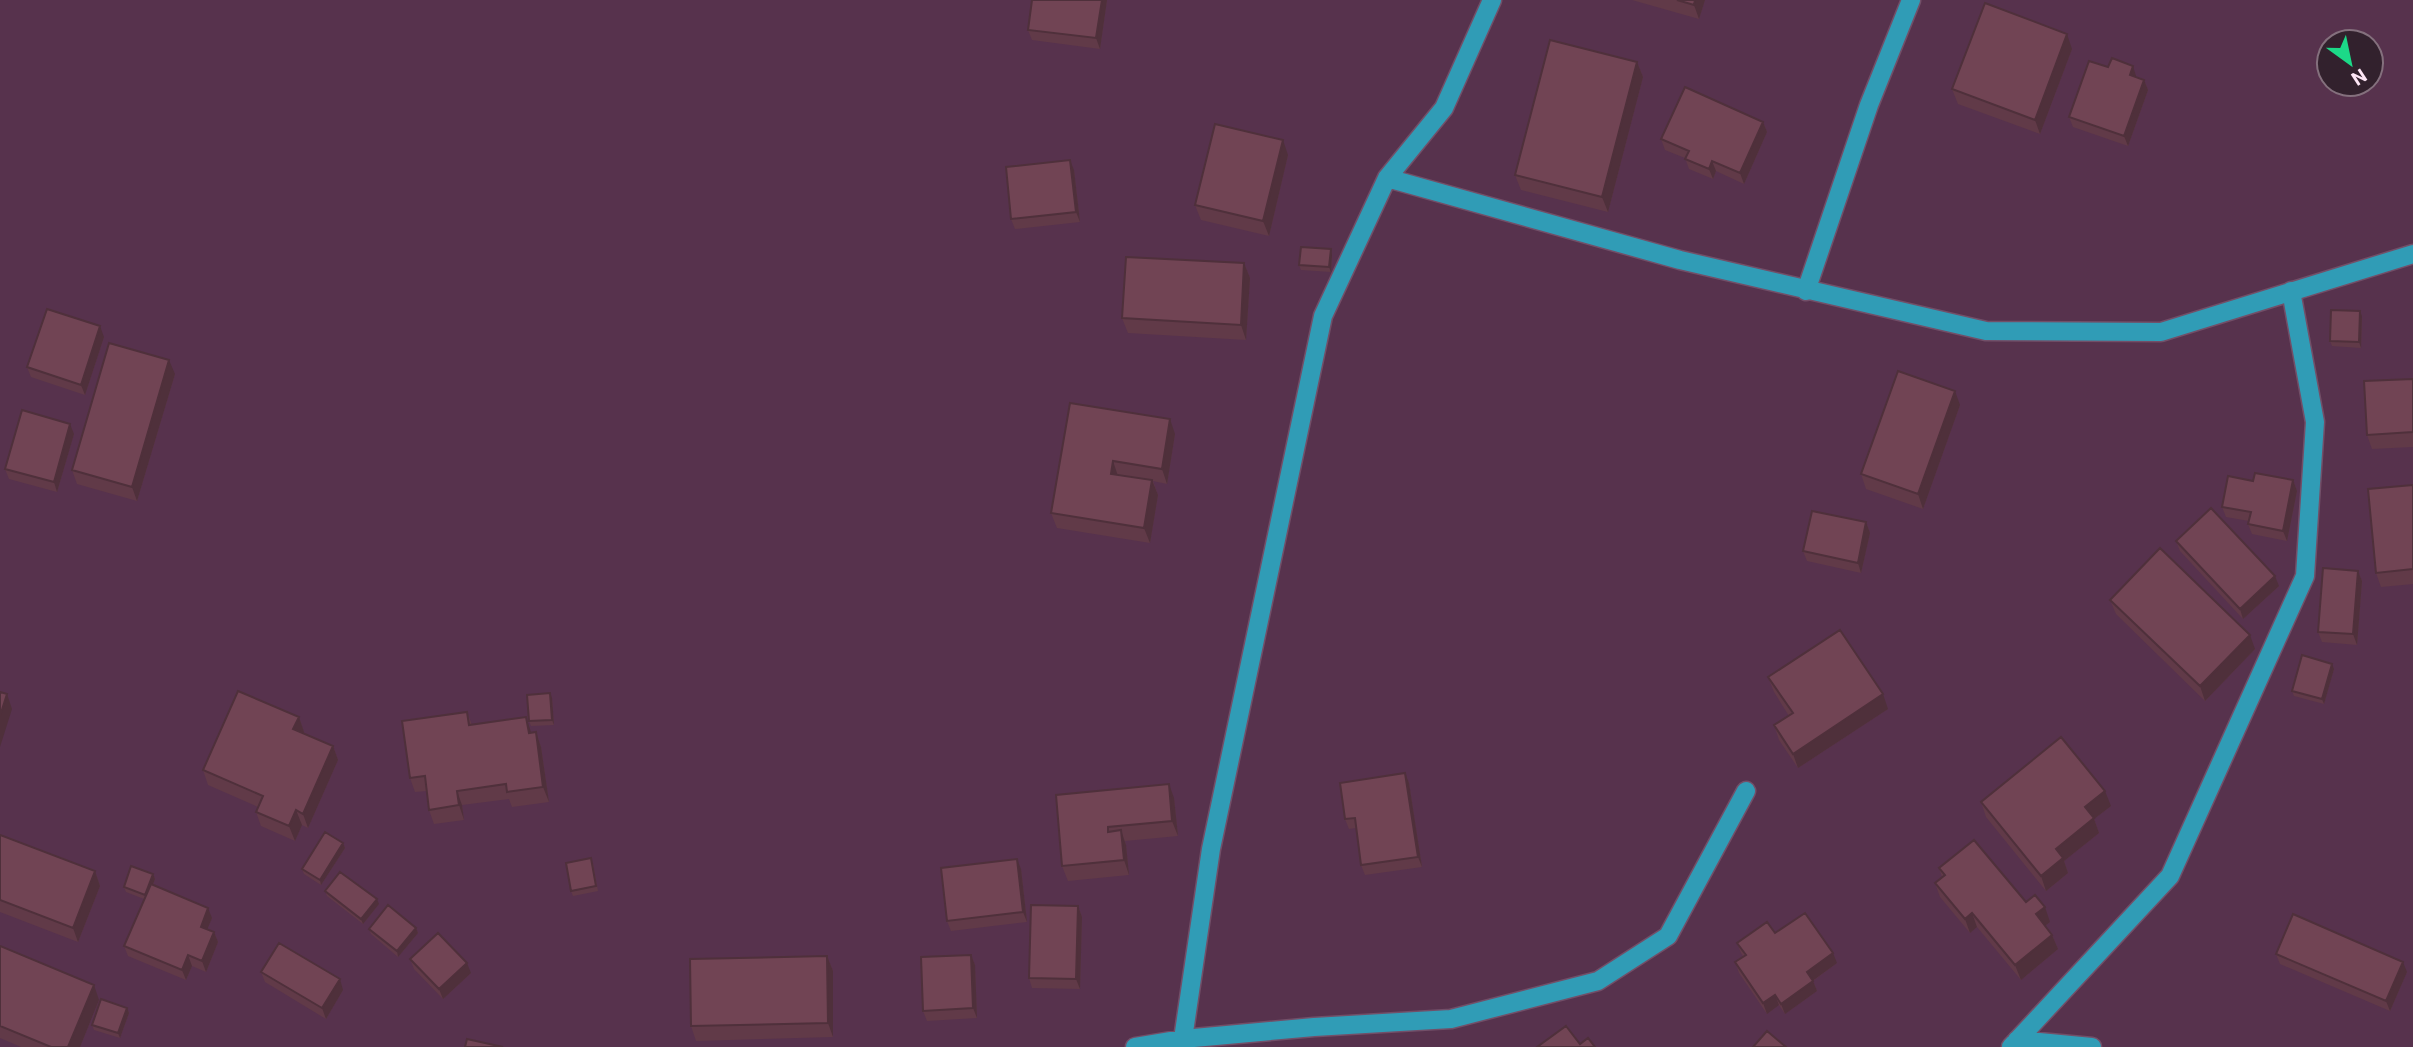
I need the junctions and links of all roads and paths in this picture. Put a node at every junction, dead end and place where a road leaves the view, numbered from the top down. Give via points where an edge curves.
1 (1492, 0) edge
2 (1911, 0) edge
3 (1387, 178) junction
4 (2413, 254) edge
5 (2291, 290) junction
6 (1806, 291) junction
7 (1746, 791) dead end
8 (1183, 1039) junction
9 (2014, 1044) edge
10 (1135, 1047) edge
11 (2092, 1047) edge

1 - 3 street via 1444,108
2 - 6 street via 1869,105
3 - 6 street
3 - 8 street via 1323,316 1211,849
4 - 5 street
5 - 6 street via 2161,332 1986,331
5 - 9 street via 2315,422 2305,576 2170,876
7 - 8 street via 1668,936 1598,981 1451,1019
8 - 10 street
9 - 11 street

